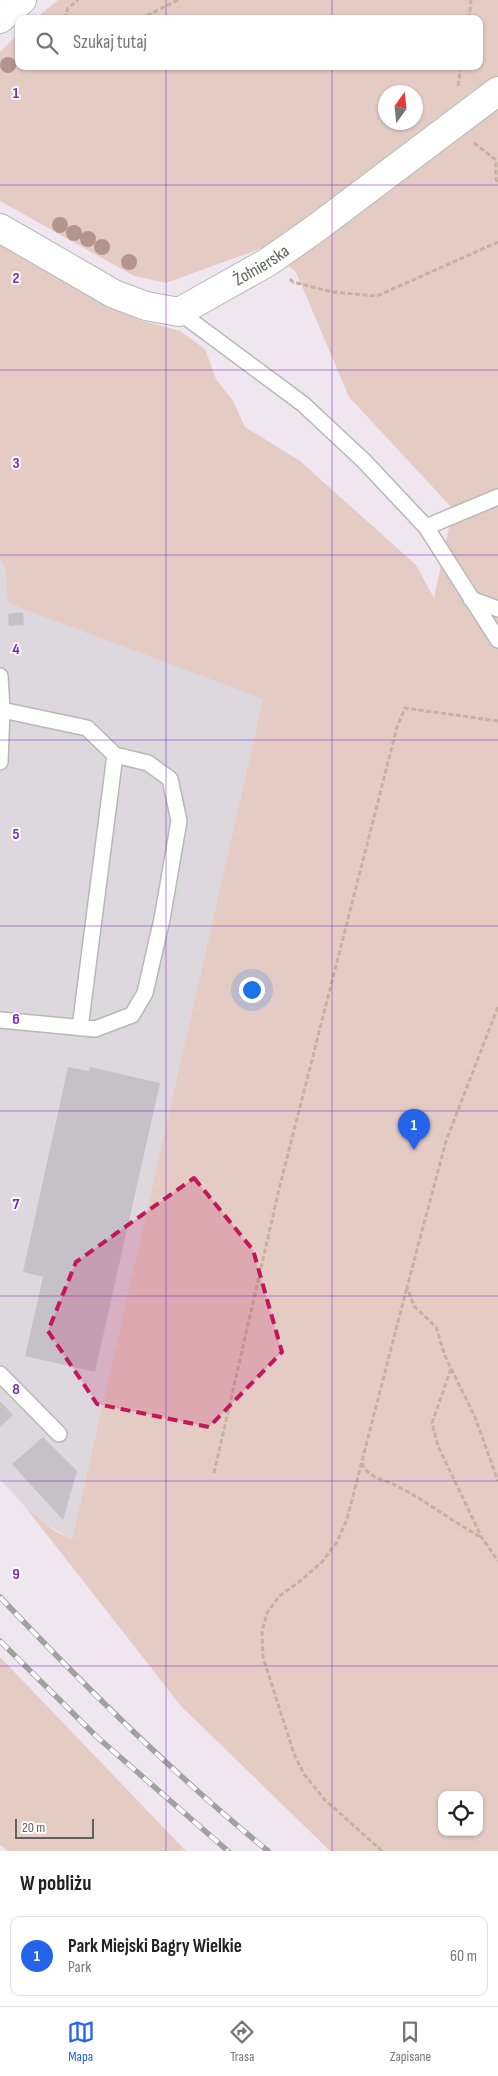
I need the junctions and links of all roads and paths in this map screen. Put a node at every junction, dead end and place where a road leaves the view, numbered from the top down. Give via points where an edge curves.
1 (22, 0) edge
2 (78, 0) edge
3 (178, 0) edge
4 (471, 0) edge
5 (65, 15) edge
6 (148, 15) edge
7 (469, 15) edge
8 (0, 19) edge
9 (498, 91) edge
10 (452, 126) junction
11 (498, 184) edge
12 (0, 228) edge
13 (498, 242) edge
14 (268, 262) junction
15 (179, 312) junction
16 (498, 497) edge
17 (426, 527) junction
18 (471, 599) junction
19 (498, 609) edge
20 (498, 640) edge
21 (0, 676) edge
22 (2, 710) junction
23 (498, 721) edge
24 (115, 755) junction
25 (0, 762) edge
26 (498, 1007) edge
27 (0, 1020) edge
28 (80, 1028) junction
29 (407, 1286) junction
30 (451, 1369) junction
31 (0, 1374) edge
32 (60, 1434) dead end
33 (362, 1463) junction
34 (214, 1473) dead end
35 (498, 1481) edge
36 (482, 1538) junction
37 (498, 1561) edge
38 (382, 1851) edge

1 - 8 street
2 - 5 path via 68,8
3 - 6 path
4 - 7 path
9 - 10 street, Żołnierska
10 - 11 path via 496,160
10 - 14 street, Żołnierska
12 - 15 street via 114,294 146,306
13 - 14 path via 377,296 332,292 293,282
14 - 15 street, Żołnierska
15 - 17 lane via 303,404
16 - 17 lane
17 - 18 lane
18 - 19 lane
18 - 20 lane
21 - 22 lane
22 - 24 lane via 87,728
22 - 25 lane
23 - 34 path via 405,708 397,727 280,1186
24 - 28 lane
24 - 28 lane via 148,763 170,779 178,821 162,919 145,993 132,1015 95,1029
26 - 29 path via 446,1141
27 - 28 lane
29 - 30 path via 414,1306 436,1327
29 - 33 path
30 - 35 path via 475,1417
30 - 36 path via 432,1424 438,1446
31 - 32 lane
33 - 36 path via 373,1476 417,1497
33 - 38 path via 347,1519 337,1542 322,1562 279,1596 267,1613 262,1631 263,1657 294,1754 304,1774 325,1800
36 - 37 path

